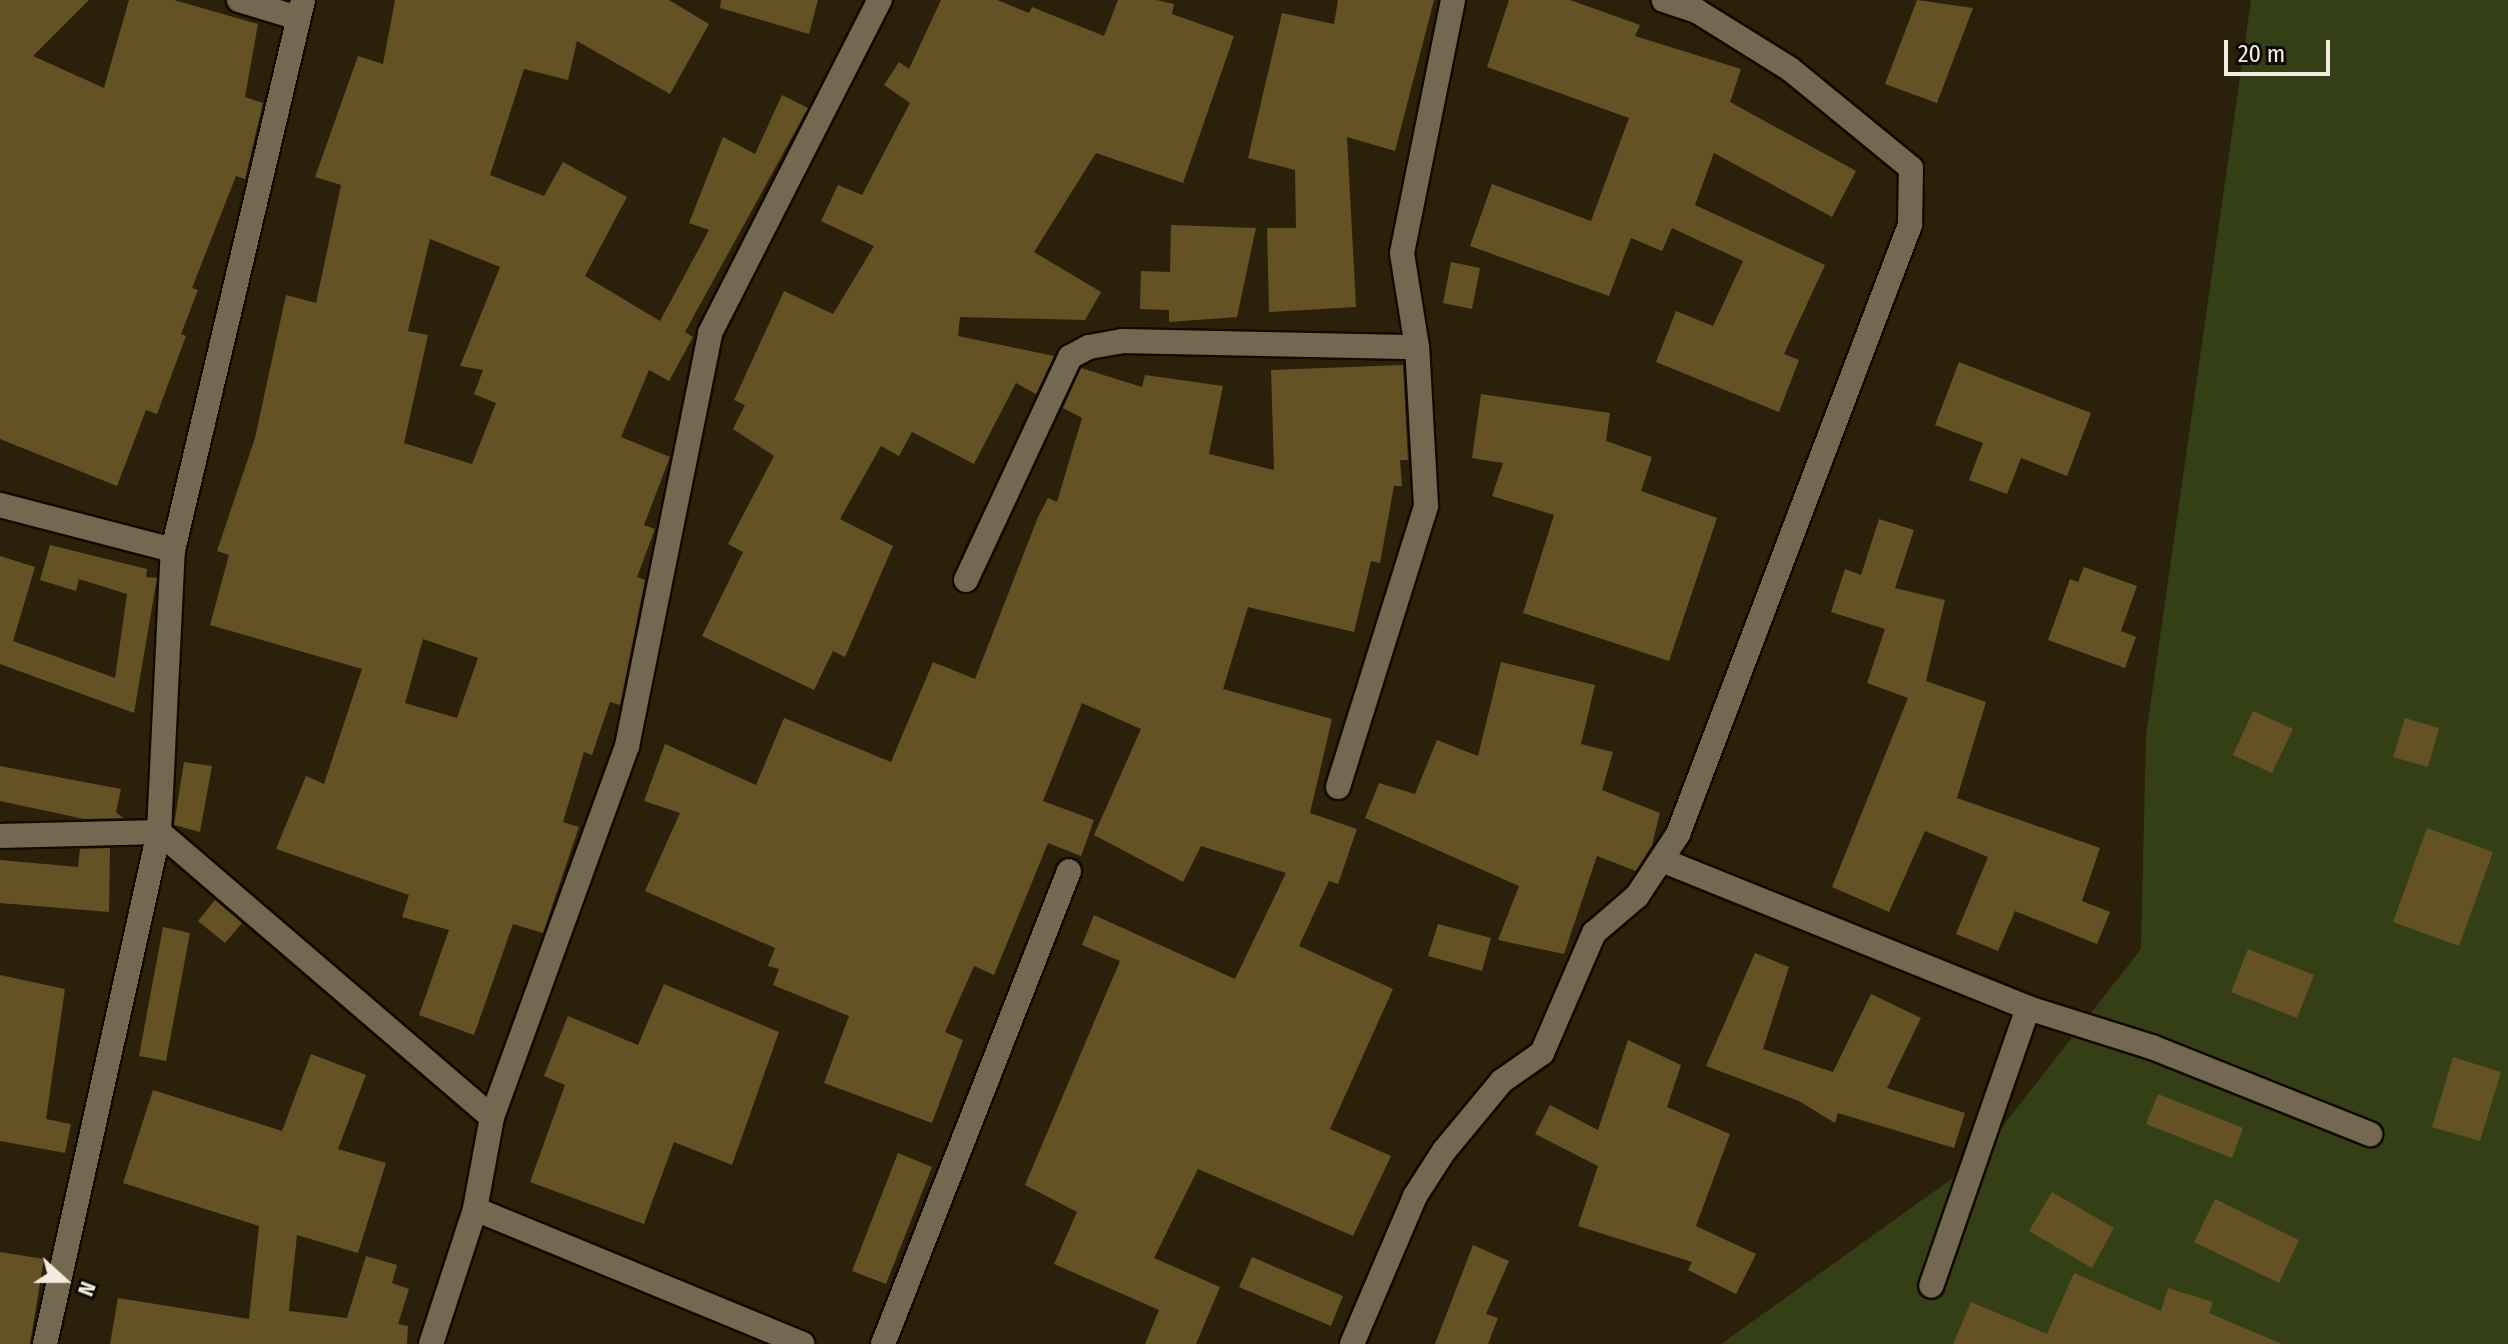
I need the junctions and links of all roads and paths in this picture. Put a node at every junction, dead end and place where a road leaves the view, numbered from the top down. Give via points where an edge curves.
1 (239, 0) edge
2 (880, 0) edge
3 (1453, 0) edge
4 (1664, 0) edge
5 (301, 9) edge
6 (1417, 347) junction
7 (0, 505) edge
8 (173, 550) junction
9 (966, 580) dead end
10 (1338, 787) dead end
11 (159, 832) junction
12 (0, 836) edge
13 (1662, 860) junction
14 (1069, 871) dead end
15 (2028, 1008) junction
16 (492, 1117) junction
17 (2370, 1134) dead end
18 (475, 1209) junction
19 (1931, 1286) dead end
20 (45, 1344) edge
21 (431, 1344) edge
22 (802, 1344) edge
23 (883, 1344) edge
24 (1352, 1344) edge

1 - 5 street
2 - 16 street via 710,333 627,746
3 - 6 street via 1402,253
4 - 13 street via 1697,11 1790,69 1911,168 1910,225 1678,834
5 - 8 street
6 - 9 street via 1122,341 1089,347 1070,357
6 - 10 street via 1426,506
7 - 8 street
8 - 11 street
11 - 12 street
11 - 16 street
11 - 20 street
13 - 15 street
13 - 24 street via 1637,896 1594,933 1542,1053 1502,1081 1444,1151 1415,1196
14 - 23 street
15 - 17 street via 2152,1047
15 - 19 street
16 - 18 street
18 - 21 street
18 - 22 street

